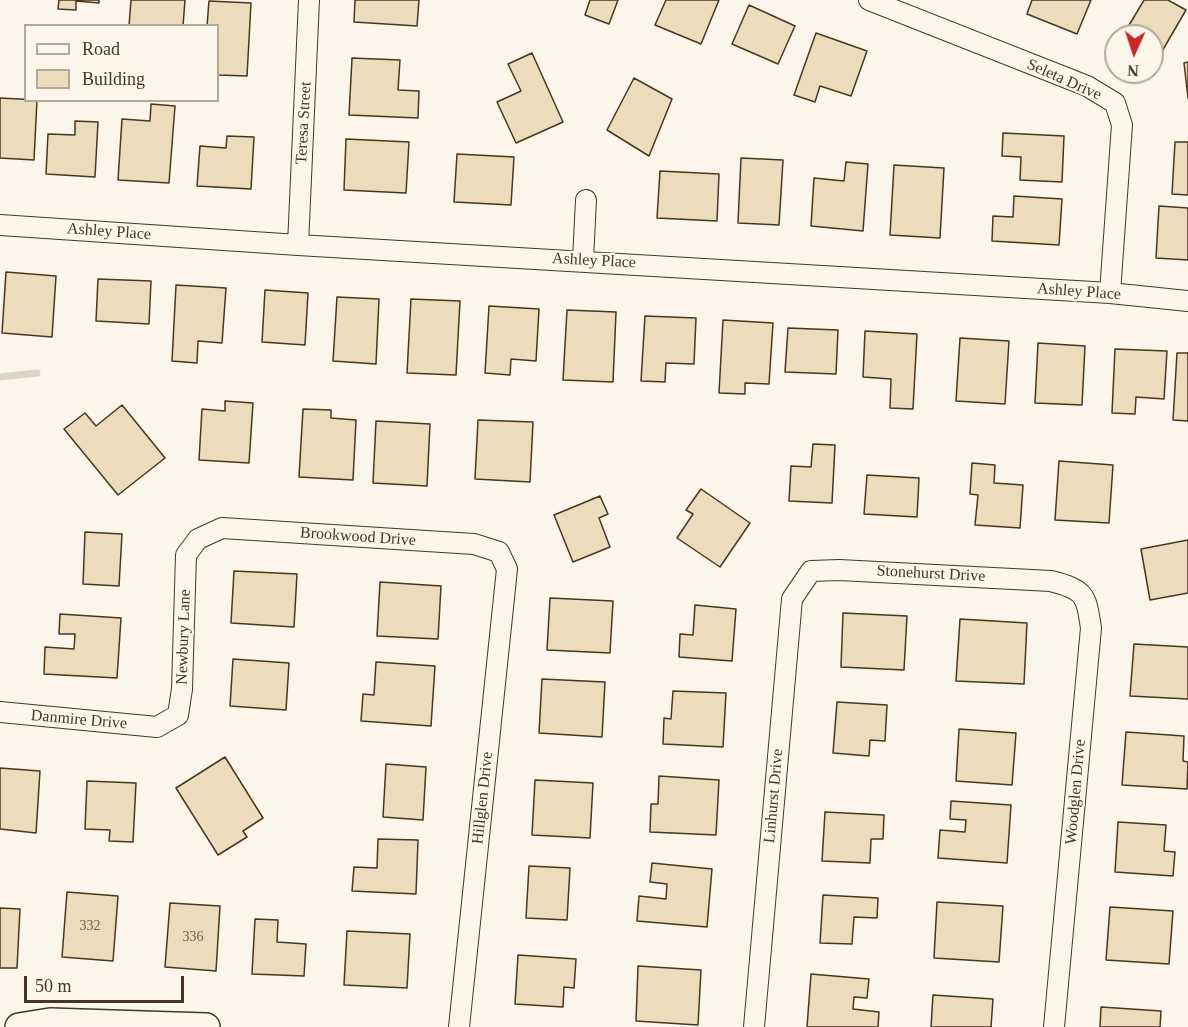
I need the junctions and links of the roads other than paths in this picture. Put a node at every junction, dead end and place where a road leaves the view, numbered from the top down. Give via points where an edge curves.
1 (309, 0) edge
2 (869, 0) edge
3 (586, 200) dead end
4 (0, 225) edge
5 (298, 245) junction
6 (583, 260) junction
7 (1110, 293) junction
8 (1188, 301) edge
9 (198, 539) joint
10 (507, 569) joint
11 (811, 571) joint
12 (1051, 581) joint
13 (0, 712) edge
14 (157, 727) joint
15 (19, 1027) edge
16 (199, 1027) edge
17 (206, 1027) edge
18 (459, 1027) edge
19 (754, 1027) edge
20 (1054, 1027) edge

1 - 5 street, Teresa Street
2 - 7 street, Seleta Drive via 1087,86 1115,103 1122,124
3 - 6 street
4 - 5 street, Ashley Place
5 - 6 street, Ashley Place
6 - 7 street, Ashley Place
7 - 8 street, Ashley Place
9 - 10 street, Brookwood Drive via 222,528 474,544 499,552
9 - 14 street, Newbury Lane via 186,555 178,715
10 - 18 street, Hillglen Drive
11 - 12 street, Stonehurst Drive
11 - 19 street, Linhurst Drive via 792,599
12 - 20 street, Woodglen Drive via 1077,588 1087,602 1091,628
13 - 14 street, Danmire Drive
15 - 16 street via 50,1022
16 - 17 street

